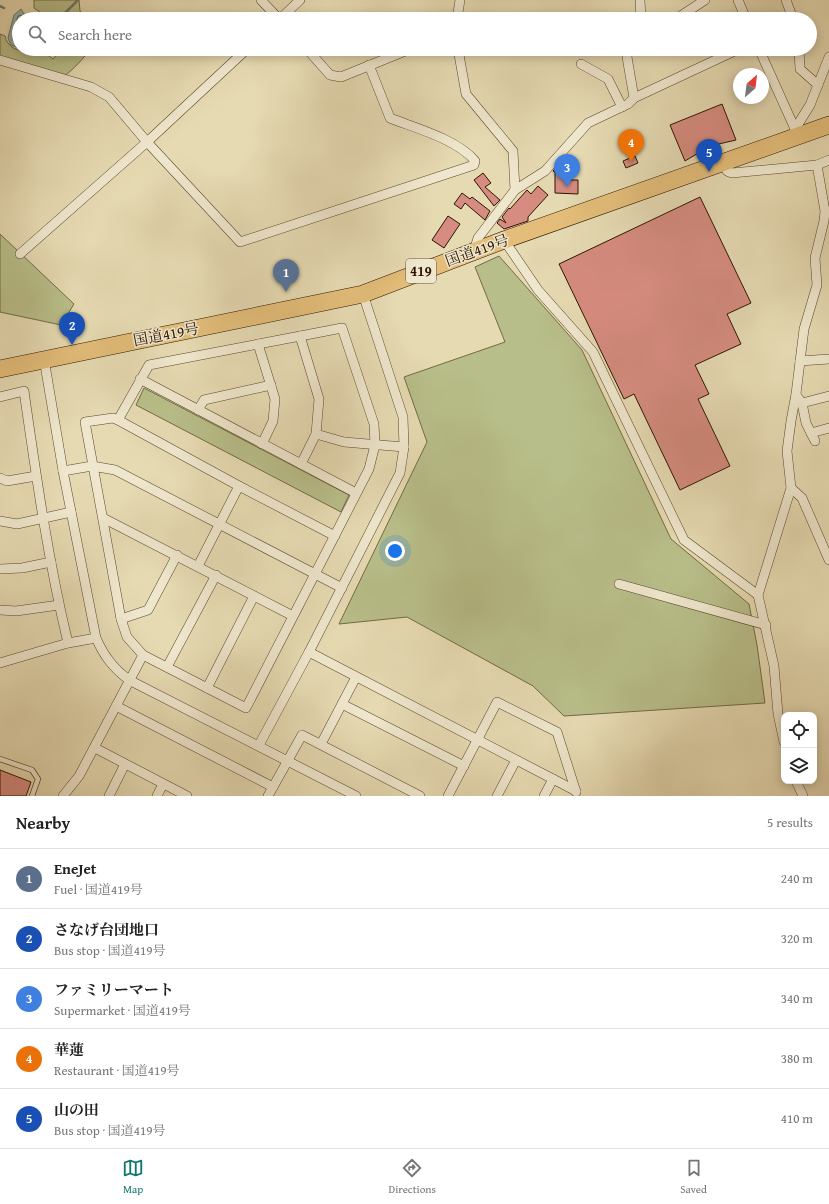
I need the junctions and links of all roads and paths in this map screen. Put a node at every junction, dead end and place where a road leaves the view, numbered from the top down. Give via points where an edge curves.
1 (261, 0) edge
2 (300, 0) edge
3 (460, 0) edge
4 (640, 0) edge
5 (705, 0) edge
6 (738, 0) edge
7 (786, 0) edge
8 (273, 12) edge
9 (287, 12) edge
10 (458, 12) edge
11 (641, 12) edge
12 (687, 12) edge
13 (743, 12) edge
14 (790, 12) edge
15 (239, 56) edge
16 (313, 56) edge
17 (393, 56) edge
18 (459, 56) edge
19 (627, 56) edge
20 (724, 56) edge
21 (762, 56) edge
22 (799, 56) edge
23 (829, 57) edge
24 (0, 60) edge
25 (581, 64) dead end
26 (369, 66) junction
27 (818, 85) junction
28 (634, 98) junction
29 (622, 106) junction
30 (829, 125) edge
31 (795, 133) junction
32 (147, 142) junction
33 (829, 160) edge
34 (724, 162) junction
35 (817, 165) junction
36 (515, 190) junction
37 (504, 240) junction
38 (474, 251) junction
39 (20, 254) dead end
40 (363, 294) junction
41 (300, 336) junction
42 (258, 344) junction
43 (44, 359) junction
44 (829, 359) edge
45 (800, 361) junction
46 (0, 369) edge
47 (140, 379) junction
48 (271, 385) junction
49 (0, 396) edge
50 (829, 396) edge
51 (799, 399) junction
52 (198, 410) junction
53 (118, 420) junction
54 (829, 428) edge
55 (316, 434) junction
56 (262, 444) junction
57 (374, 445) junction
58 (404, 447) junction
59 (301, 464) junction
60 (92, 466) junction
61 (63, 471) junction
62 (36, 476) junction
63 (0, 478) edge
64 (239, 486) junction
65 (790, 488) junction
66 (356, 493) junction
67 (71, 512) junction
68 (43, 518) junction
69 (103, 518) junction
70 (0, 522) edge
71 (220, 524) junction
72 (335, 536) junction
73 (177, 555) junction
74 (829, 560) edge
75 (51, 562) junction
76 (198, 566) junction
77 (0, 569) edge
78 (314, 574) junction
79 (216, 575) junction
80 (619, 584) dead end
81 (342, 588) junction
82 (758, 595) junction
83 (254, 596) junction
84 (59, 605) junction
85 (0, 610) edge
86 (294, 616) junction
87 (121, 619) junction
88 (766, 625) junction
89 (96, 638) junction
90 (68, 643) junction
91 (309, 652) junction
92 (143, 655) junction
93 (0, 663) edge
94 (167, 668) junction
95 (356, 677) junction
96 (129, 680) junction
97 (207, 688) junction
98 (342, 704) junction
99 (116, 706) junction
100 (781, 728) edge
101 (478, 739) junction
102 (321, 744) junction
103 (259, 745) junction
104 (95, 748) junction
105 (0, 759) edge
106 (287, 760) junction
107 (516, 760) junction
108 (125, 764) junction
109 (464, 766) junction
110 (553, 779) junction
111 (163, 784) junction
112 (797, 784) edge
113 (273, 787) junction
114 (576, 793) edge
115 (32, 796) edge
116 (63, 796) edge
117 (109, 796) edge
118 (157, 796) edge
119 (187, 796) edge
120 (268, 796) edge
121 (356, 796) edge
122 (420, 796) edge
123 (448, 796) edge
124 (497, 796) edge
125 (544, 796) edge
126 (802, 796) edge

1 - 8 street
2 - 9 street
3 - 10 street
4 - 11 street
5 - 12 street
6 - 13 street
7 - 14 street
15 - 32 street
16 - 26 street via 330,75 341,76
17 - 26 street
18 - 36 street via 466,94 513,151
19 - 28 street
20 - 28 street
21 - 31 street
22 - 27 street via 800,69
23 - 27 street
24 - 32 street via 101,91
25 - 29 street via 608,79
26 - 32 street via 390,118 458,146 475,161 474,165 240,242
27 - 31 street
28 - 29 street
29 - 36 street via 588,123 545,172
30 - 31 highway, 国道419号 / 419
31 - 34 highway, 国道419号 / 419
32 - 39 street
33 - 35 street
34 - 35 street via 727,171 732,173
34 - 37 highway, 国道419号 / 419
35 - 45 street via 825,211 815,258 817,285 804,329
36 - 38 street via 478,238
37 - 38 highway, 国道419号 / 419
37 - 82 street via 538,290 593,352 684,540
38 - 40 highway, 国道419号 / 419
40 - 43 highway, 国道419号 / 419
40 - 58 street via 403,417
41 - 42 street
41 - 55 street via 319,400
41 - 57 street via 342,328 374,424
42 - 47 street via 149,365
42 - 48 street
43 - 46 highway, 国道419号 / 419
43 - 61 street
44 - 45 street
45 - 51 street
47 - 52 street
47 - 53 street
48 - 52 street via 204,400
48 - 56 street via 275,398 273,421
49 - 62 street via 24,391
50 - 51 street
51 - 54 street via 813,437
51 - 65 street via 787,451
52 - 56 street
53 - 60 street via 113,418 85,422
53 - 64 street
55 - 57 street via 344,442
55 - 59 street
56 - 59 street
57 - 58 street
57 - 66 street via 369,469
58 - 81 street via 400,473
59 - 66 street
60 - 61 street
60 - 69 street
60 - 71 street via 115,470
61 - 67 street
62 - 63 street via 7,481
62 - 68 street
64 - 71 street
64 - 72 street
65 - 74 street via 802,498
65 - 82 street
66 - 72 street
67 - 68 street
67 - 89 street
68 - 70 street via 17,524
68 - 75 street
69 - 73 street
69 - 87 street
71 - 76 street
71 - 78 street
72 - 78 street
73 - 76 street
73 - 87 street via 148,610
75 - 77 street via 22,568
75 - 84 street
76 - 79 street
78 - 81 street
78 - 86 street
79 - 83 street
79 - 94 street
80 - 88 street
81 - 91 street
82 - 88 street
83 - 86 street
83 - 97 street
84 - 85 street via 16,611
84 - 90 street
86 - 97 street via 246,708
87 - 92 street via 127,637
88 - 100 street via 774,666
89 - 90 street
89 - 96 street via 103,655
90 - 93 street
91 - 95 street
91 - 103 street
92 - 94 street
92 - 96 street
94 - 97 street
95 - 98 street
95 - 101 street
96 - 99 street
96 - 103 street
98 - 102 street
98 - 109 street
99 - 104 street
99 - 113 street
101 - 107 street
101 - 109 street
101 - 114 street via 497,702 557,732
102 - 106 street via 302,735
102 - 122 street
103 - 106 street
104 - 108 street
104 - 116 street via 80,776
105 - 115 lane via 32,770 38,779
106 - 113 street
106 - 121 street
107 - 110 street
107 - 124 street
108 - 111 street
108 - 117 street
109 - 123 street
110 - 114 street
110 - 125 street
111 - 118 street
111 - 119 street
112 - 126 street
113 - 120 street

